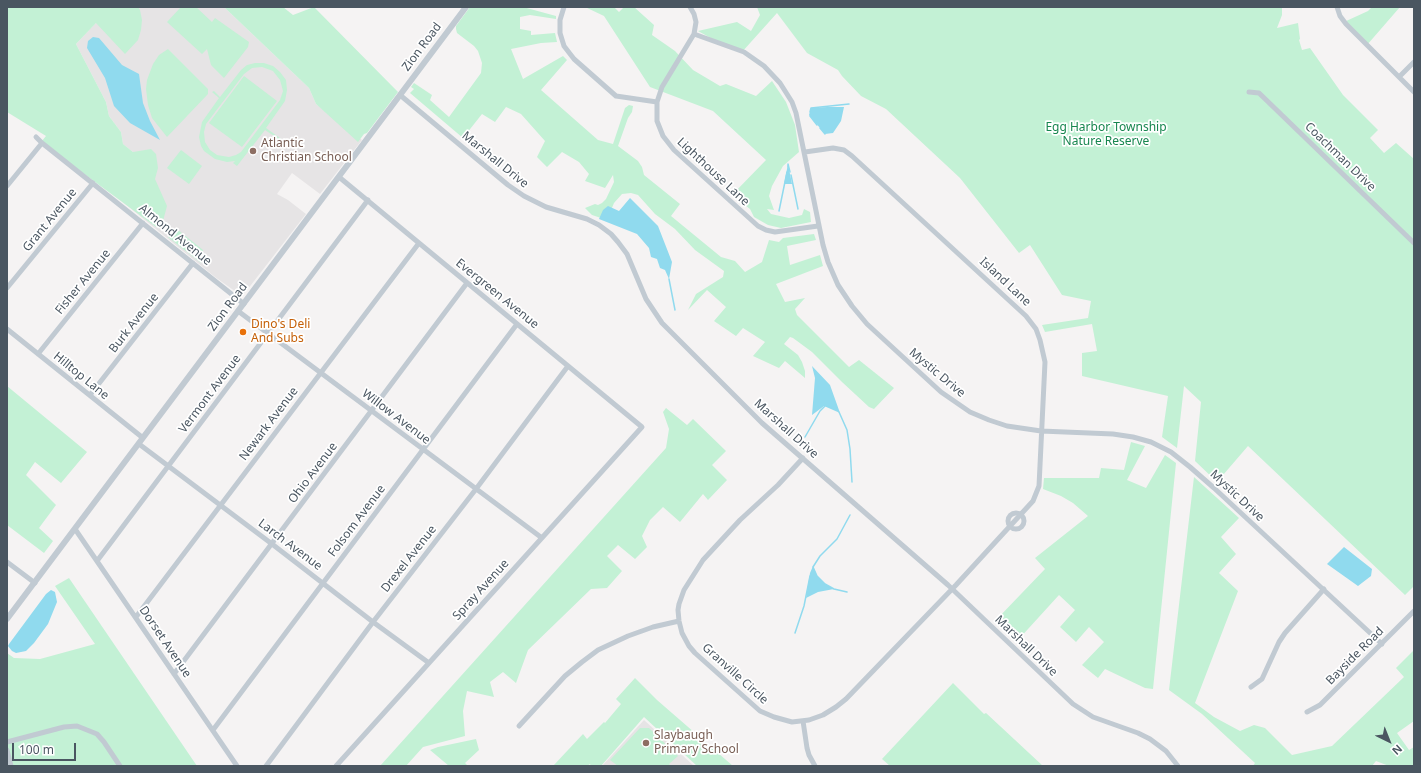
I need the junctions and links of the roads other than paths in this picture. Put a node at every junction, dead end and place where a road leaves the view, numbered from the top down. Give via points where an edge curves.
1 (466, 7) edge
2 (564, 7) edge
3 (690, 7) edge
4 (1337, 7) edge
5 (694, 34) junction
6 (1414, 62) edge
7 (1399, 77) junction
8 (1249, 92) dead end
9 (1414, 92) edge
10 (400, 96) junction
11 (657, 102) junction
12 (36, 137) dead end
13 (42, 142) junction
14 (805, 152) junction
15 (339, 177) junction
16 (93, 183) junction
17 (7, 186) edge
18 (368, 200) junction
19 (143, 223) junction
20 (818, 226) junction
21 (419, 243) junction
22 (1414, 243) edge
23 (193, 263) junction
24 (467, 283) junction
25 (7, 288) edge
26 (244, 304) junction
27 (238, 311) junction
28 (517, 324) junction
29 (7, 329) edge
30 (268, 333) junction
31 (38, 354) junction
32 (568, 366) junction
33 (320, 372) junction
34 (90, 395) junction
35 (372, 411) junction
36 (642, 427) joint
37 (1041, 431) junction
38 (143, 438) junction
39 (139, 444) junction
40 (424, 450) junction
41 (803, 458) junction
42 (168, 466) junction
43 (476, 489) junction
44 (220, 505) junction
45 (1021, 515) junction
46 (1010, 526) junction
47 (75, 529) junction
48 (542, 538) junction
49 (272, 544) junction
50 (97, 561) junction
51 (7, 562) edge
52 (35, 583) junction
53 (323, 583) junction
54 (952, 589) junction
55 (1324, 589) junction
56 (1414, 611) edge
57 (136, 617) junction
58 (7, 619) edge
59 (679, 621) junction
60 (373, 622) junction
61 (1382, 644) junction
62 (429, 663) junction
63 (174, 674) junction
64 (1251, 687) dead end
65 (1307, 712) dead end
66 (803, 721) junction
67 (519, 726) dead end
68 (213, 730) junction
69 (7, 742) edge
70 (7, 750) edge
71 (11, 766) edge
72 (120, 766) edge
73 (237, 766) edge
74 (266, 766) edge
75 (336, 766) edge
76 (815, 766) edge
77 (1178, 766) edge

1 - 10 street, Zion Road
2 - 11 street via 560,33 564,46 574,59 616,96
3 - 5 street via 696,22
4 - 7 street via 1346,24
5 - 11 street, Lighthouse Lane via 662,87
5 - 14 street, Mystic Drive via 744,52 770,71 792,102
6 - 7 street
7 - 9 street
8 - 22 street, Coachman Drive via 1259,93
10 - 15 street, Zion Road
10 - 41 street, Marshall Drive via 520,194 542,205 587,219 610,234 627,254 646,299 662,323 758,419
11 - 20 street, Lighthouse Lane via 658,124 669,145 758,226 775,232
12 - 13 street
13 - 16 street, Almond Avenue
13 - 17 street
14 - 20 street, Mystic Drive
14 - 37 street, Island Lane via 833,148 848,153 1029,320 1036,329 1044,358
15 - 18 street, Evergreen Avenue
15 - 26 street, Zion Road
16 - 19 street, Almond Avenue
16 - 25 street, Grant Avenue
18 - 21 street, Evergreen Avenue
18 - 30 street, Vermont Avenue
19 - 23 street, Almond Avenue
19 - 31 street, Fisher Avenue
20 - 37 street, Mystic Drive via 825,255 842,292 862,319 884,340 960,406 997,423
21 - 24 street, Evergreen Avenue
21 - 33 street, Newark Avenue
23 - 26 street, Almond Avenue
23 - 34 street, Burk Avenue
24 - 28 street, Evergreen Avenue
24 - 35 street, Ohio Avenue
26 - 27 street, Zion Road
27 - 30 street, Willow Avenue
27 - 38 street, Zion Road
28 - 32 street, Evergreen Avenue
28 - 40 street, Folsom Avenue
29 - 31 street, Hilltop Lane
30 - 33 street, Willow Avenue
30 - 42 street, Vermont Avenue
31 - 34 street, Hilltop Lane
32 - 36 street, Evergreen Avenue
32 - 43 street, Drexel Avenue
33 - 35 street, Willow Avenue
33 - 44 street, Newark Avenue
34 - 38 street, Hilltop Lane
35 - 40 street, Willow Avenue
35 - 49 street, Ohio Avenue
36 - 48 street, Spray Avenue
37 - 45 street, Island Lane via 1038,490 1033,501
37 - 55 street, Mystic Drive via 1133,437 1171,452 1190,466
38 - 39 street, Zion Road
39 - 42 street, Larch Avenue
39 - 47 street, Zion Road
40 - 43 street, Willow Avenue
40 - 53 street, Folsom Avenue
41 - 54 street, Marshall Drive
41 - 59 street, Granville Circle via 703,560 684,590 679,604
42 - 44 street, Larch Avenue
42 - 50 street, Vermont Avenue
43 - 48 street, Willow Avenue
43 - 60 street, Drexel Avenue
44 - 49 street, Larch Avenue
44 - 57 street, Newark Avenue
45 - 46 street, Island Lane via 1010,516
45 - 46 street, Island Lane via 1024,520 1021,527 1014,529
46 - 54 street, Island Lane
47 - 50 street, Dorset Avenue
47 - 52 street, Zion Road
48 - 62 street, Spray Avenue
49 - 53 street, Larch Avenue
49 - 63 street, Ohio Avenue
50 - 57 street, Dorset Avenue
51 - 52 street
52 - 58 street, Zion Road
53 - 60 street, Larch Avenue
53 - 68 street, Folsom Avenue
54 - 66 street, Granville Circle via 842,703 823,715
54 - 77 street, Marshall Drive via 1076,706 1097,719 1150,739
55 - 61 street, Mystic Drive
55 - 64 street via 1285,632 1262,679
56 - 61 street, Bayside Road
57 - 63 street, Dorset Avenue
59 - 66 street, Granville Circle via 689,646 754,707 774,717 792,722
59 - 67 street via 653,627 598,650 565,676
60 - 62 street, Larch Avenue
60 - 74 street, Drexel Avenue
61 - 65 street, Bayside Road via 1320,705
62 - 75 street, Spray Avenue
63 - 68 street, Dorset Avenue
66 - 76 street via 807,748
68 - 73 street, Dorset Avenue
69 - 72 street via 77,726 97,734
70 - 71 street

